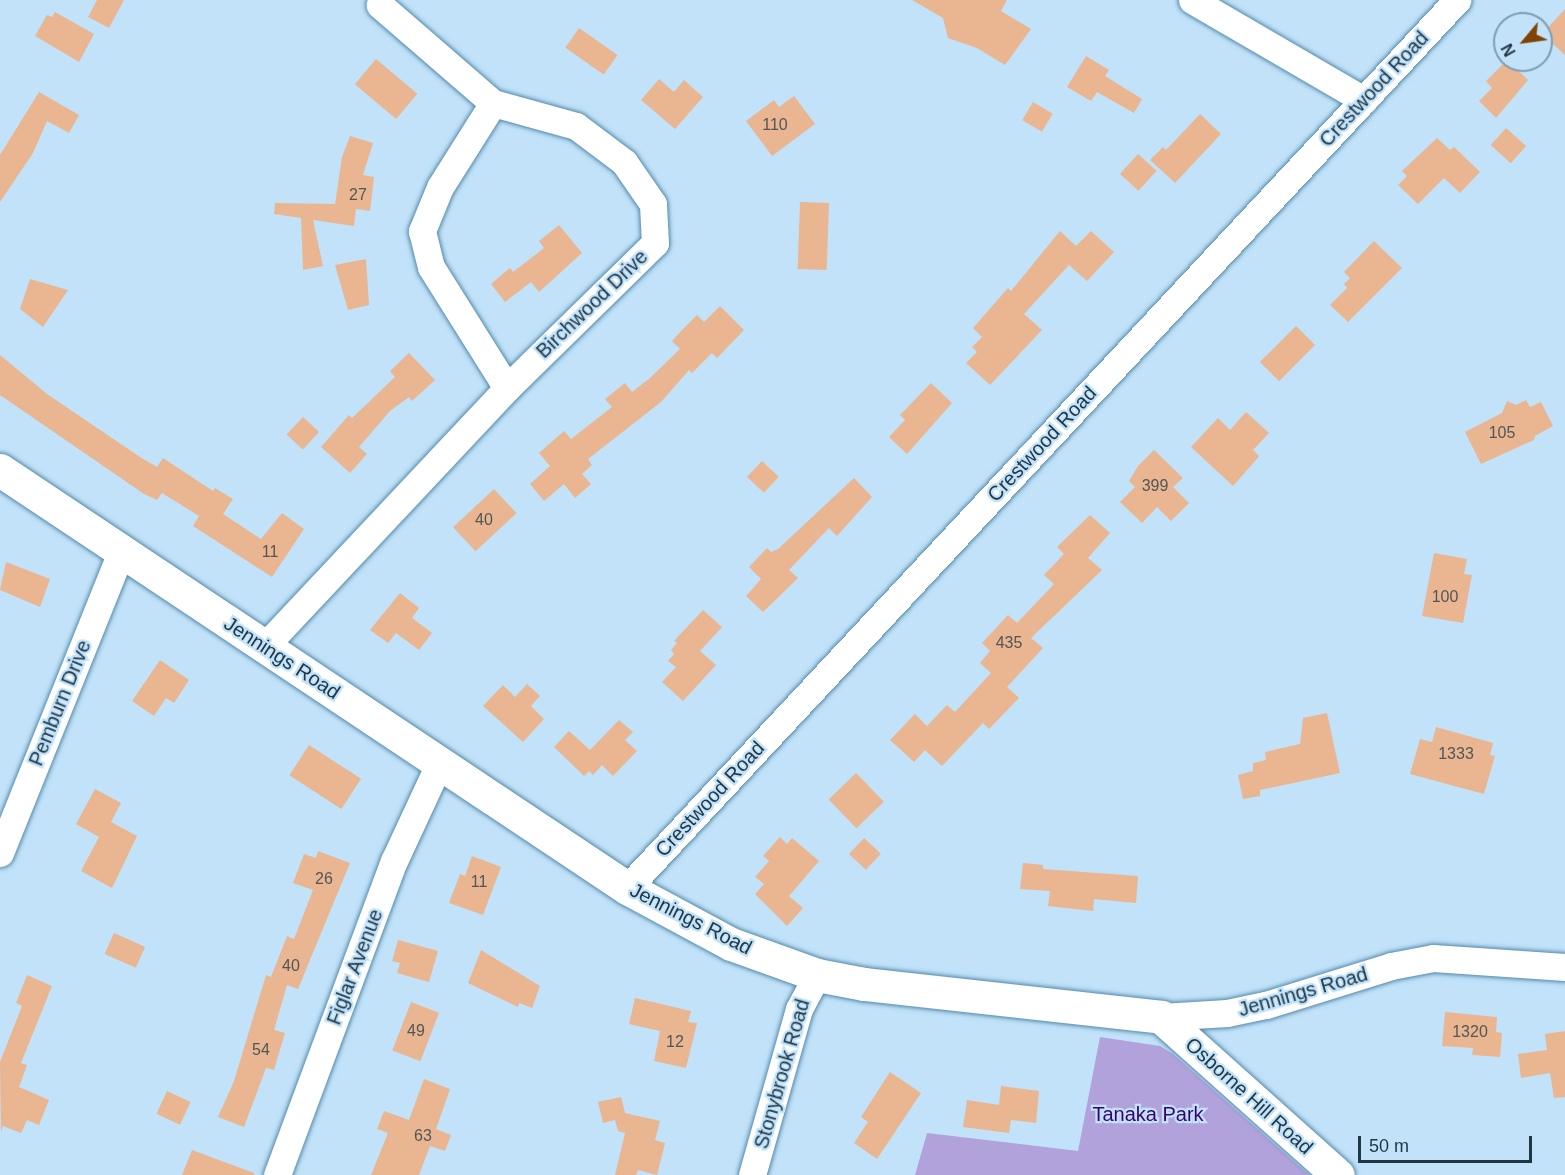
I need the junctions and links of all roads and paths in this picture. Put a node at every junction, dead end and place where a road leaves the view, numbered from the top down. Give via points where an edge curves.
1 (1192, 0) edge
2 (1457, 0) edge
3 (380, 5) dead end
4 (1364, 100) junction
5 (493, 103) junction
6 (507, 388) junction
7 (0, 470) edge
8 (121, 552) junction
9 (264, 647) junction
10 (440, 762) junction
11 (0, 853) edge
12 (627, 888) junction
13 (1565, 967) edge
14 (817, 975) junction
15 (1161, 1017) junction
16 (277, 1175) edge
17 (752, 1175) edge
18 (1338, 1175) edge

1 - 4 street
2 - 4 street, Crestwood Road
3 - 5 street, Birchwood Drive
4 - 12 street, Crestwood Road
5 - 6 street via 440,187 422,231 431,267
5 - 6 street, Birchwood Drive via 576,126 624,162 653,204 656,243
6 - 9 street, Birchwood Drive
7 - 8 street, Jennings Road
8 - 9 street, Jennings Road
8 - 11 street, Pemburn Drive
9 - 10 street, Jennings Road
10 - 12 street, Jennings Road
10 - 16 street, Figlar Avenue via 394,861
12 - 14 street, Jennings Road via 731,944
13 - 15 street, Jennings Road via 1434,958 1391,966 1266,1005 1227,1013
14 - 15 street, Jennings Road via 864,984
14 - 17 street, Stonybrook Road via 799,1009
15 - 18 street, Osborne Hill Road

